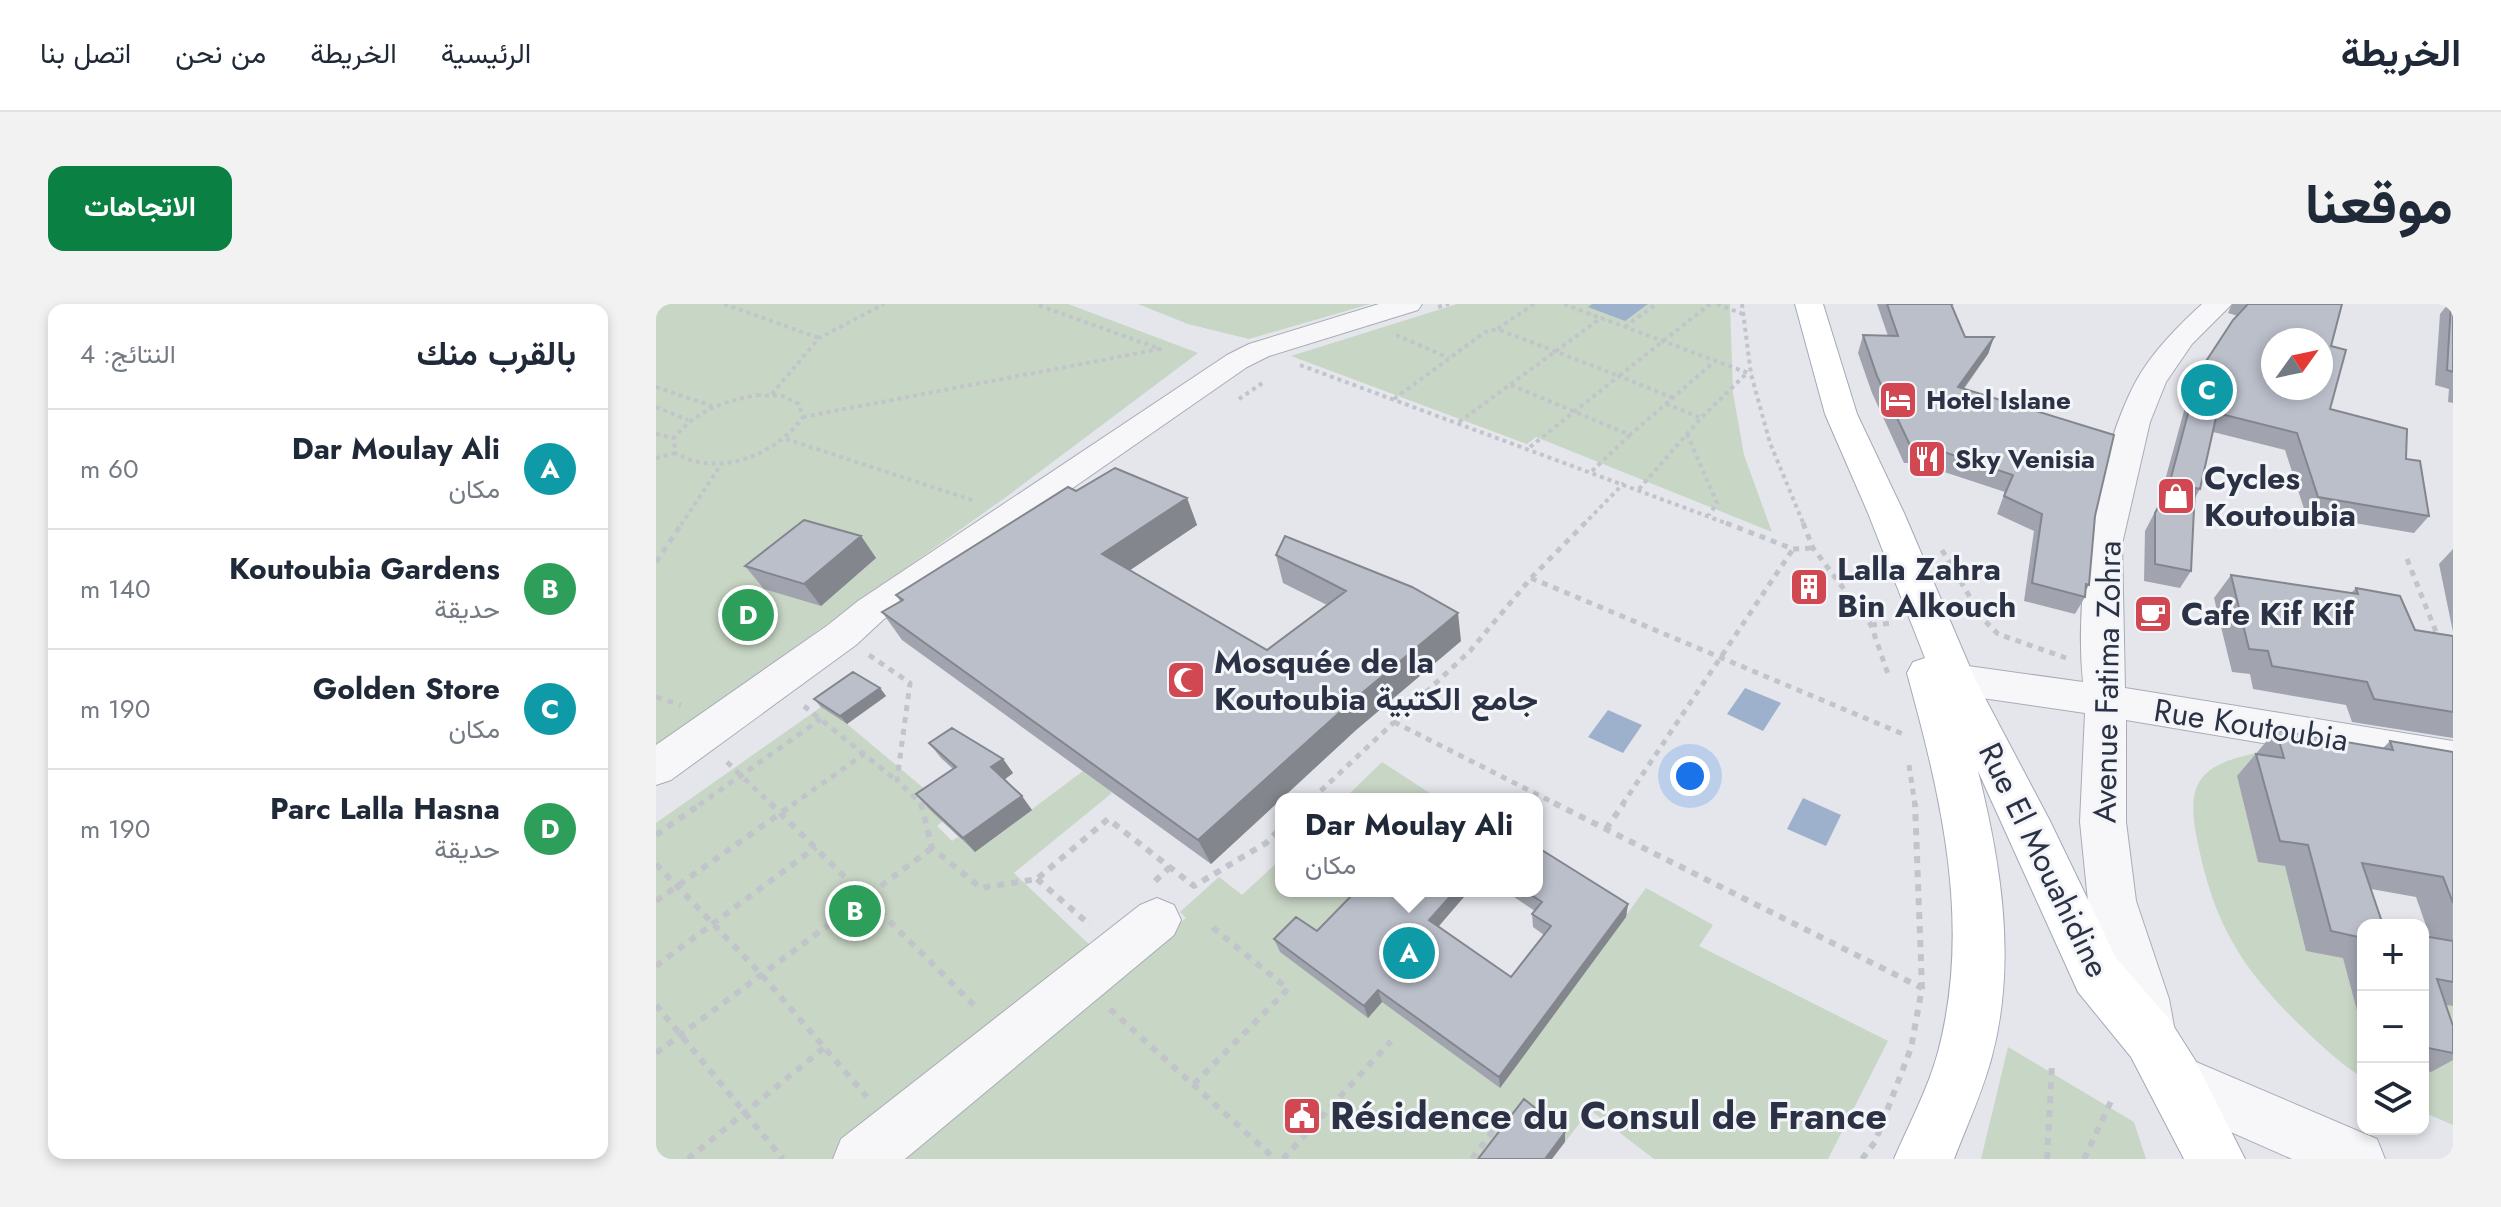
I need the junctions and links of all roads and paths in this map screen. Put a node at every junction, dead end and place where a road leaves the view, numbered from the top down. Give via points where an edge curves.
1 (724, 304) edge
2 (884, 304) edge
3 (1035, 304) edge
4 (1408, 304) edge
5 (1534, 304) edge
6 (1564, 304) edge
7 (1583, 304) edge
8 (1656, 304) edge
9 (1710, 304) edge
10 (1717, 304) edge
11 (1742, 304) edge
12 (1784, 304) edge
13 (1809, 304) edge
14 (2218, 304) edge
15 (1577, 308) junction
16 (1743, 314) junction
17 (1601, 318) junction
18 (1625, 327) junction
19 (1497, 329) junction
20 (1391, 333) dead end
21 (819, 338) junction
22 (1662, 342) junction
23 (1259, 350) junction
24 (1555, 351) junction
25 (1449, 358) junction
26 (1714, 362) junction
27 (1749, 374) junction
28 (1619, 376) junction
29 (1510, 385) junction
30 (656, 387) edge
31 (771, 395) junction
32 (1673, 398) junction
33 (1393, 400) junction
34 (1666, 404) junction
35 (656, 407) edge
36 (713, 407) junction
37 (1574, 411) junction
38 (803, 417) junction
39 (1701, 418) junction
40 (688, 420) junction
41 (1458, 423) junction
42 (656, 434) edge
43 (1687, 434) junction
44 (1630, 435) junction
45 (674, 438) junction
46 (786, 439) junction
47 (1529, 448) junction
48 (675, 453) junction
49 (656, 458) edge
50 (722, 463) junction
51 (1592, 471) junction
52 (1624, 483) junction
53 (1639, 489) junction
54 (1709, 515) junction
55 (1012, 516) junction
56 (1813, 548) junction
57 (1793, 549) junction
58 (1942, 550) dead end
59 (2407, 559) dead end
60 (656, 562) edge
61 (1531, 578) junction
62 (842, 635) junction
63 (2440, 642) edge
64 (1720, 658) junction
65 (2072, 660) dead end
66 (1954, 679) junction
67 (1893, 690) dead end
68 (798, 700) dead end
69 (2106, 701) junction
70 (821, 719) junction
71 (1394, 722) junction
72 (1902, 724) dead end
73 (1903, 734) junction
74 (1906, 748) dead end
75 (864, 754) junction
76 (720, 755) dead end
77 (2453, 758) edge
78 (1908, 761) dead end
79 (656, 768) edge
80 (741, 775) junction
81 (897, 780) junction
82 (1318, 793) edge
83 (1535, 793) edge
84 (1543, 797) edge
85 (780, 813) junction
86 (1606, 829) junction
87 (1275, 834) edge
88 (656, 835) edge
89 (816, 847) junction
90 (932, 848) junction
91 (656, 864) edge
92 (677, 886) junction
93 (866, 895) junction
94 (656, 901) edge
95 (1157, 920) dead end
96 (713, 924) junction
97 (1212, 927) dead end
98 (656, 966) edge
99 (761, 974) junction
100 (1922, 988) junction
101 (656, 1005) edge
102 (1107, 1005) dead end
103 (682, 1034) junction
104 (1010, 1039) junction
105 (1391, 1041) dead end
106 (825, 1047) junction
107 (656, 1053) edge
108 (2162, 1059) junction
109 (2052, 1064) dead end
110 (1194, 1084) junction
111 (869, 1099) dead end
112 (2112, 1099) dead end
113 (745, 1112) junction
114 (1496, 1127) dead end
115 (688, 1159) edge
116 (783, 1159) edge
117 (861, 1159) edge
118 (1275, 1159) edge
119 (1283, 1159) edge
120 (1472, 1159) edge
121 (1862, 1159) edge
122 (1924, 1159) edge
123 (2047, 1159) edge
124 (2084, 1159) edge
125 (2215, 1159) edge
126 (2357, 1159) edge

1 - 21 path
2 - 21 path
3 - 38 path via 1160,349
4 - 23 street
5 - 19 path
6 - 15 path
7 - 15 path
8 - 18 path
9 - 22 path
10 - 16 path
11 - 16 path
12 - 122 main road via 1820,429 1924,661 1961,784 1980,913 1973,1015 1956,1086
13 - 66 main road, Rue El Mouahidine via 1841,414
14 - 69 street, Avenue Fatima Zohra via 2182,338 2151,382 2134,422 2104,544
15 - 17 path
16 - 27 path
17 - 18 path
17 - 24 path
18 - 22 path
19 - 24 path
19 - 25 path
20 - 25 path
21 - 31 path
22 - 26 path
22 - 28 path
23 - 33 path
23 - 55 street via 1199,385
24 - 28 path
24 - 29 path
25 - 33 path
26 - 27 path
26 - 32 path
27 - 39 path
27 - 56 path via 1770,443
28 - 32 path
28 - 37 path
29 - 37 path
29 - 41 path
30 - 36 path
31 - 36 path
31 - 38 path via 793,399
32 - 34 path
33 - 41 path
34 - 39 path
34 - 44 path
35 - 40 path
36 - 40 path
37 - 44 path
37 - 47 path
38 - 46 path
39 - 43 path
40 - 45 path
41 - 47 path
42 - 45 path
43 - 53 path
43 - 54 path via 1717,503
44 - 51 path
45 - 48 path
46 - 50 path
46 - 55 path
47 - 51 path
48 - 49 path
48 - 50 path via 692,462
50 - 60 path
51 - 52 path
52 - 53 path
52 - 61 path
53 - 54 path
54 - 57 path
55 - 62 street
56 - 57 path
56 - 67 path via 1871,625
57 - 64 path
58 - 65 path via 1983,619 1998,634
59 - 63 path
61 - 64 path
61 - 71 path via 1470,651
62 - 79 street
62 - 81 path via 910,683
64 - 73 path
64 - 86 path
66 - 69 street, Rue Koutoubia
66 - 108 main road, Rue El Mouahidine via 2097,975
68 - 70 path
69 - 77 street, Rue Koutoubia
69 - 108 street, Avenue Fatima Zohra via 2103,822 2112,901
70 - 75 path
70 - 80 path
71 - 82 path
71 - 83 path
72 - 73 path
73 - 74 path
75 - 81 path
75 - 85 path
76 - 80 path
78 - 100 path via 1917,816
80 - 85 path
80 - 88 path
81 - 90 path via 922,804
84 - 86 path
85 - 89 path
85 - 92 path
86 - 100 path
87 - 90 path via 1194,886 1108,819 1037,879 981,888
89 - 93 path
89 - 96 path
90 - 93 path
91 - 92 path
92 - 94 path
92 - 96 path
93 - 99 path
93 - 104 path
95 - 104 street
96 - 98 path
96 - 99 path
97 - 110 path via 1288,989
99 - 103 path
99 - 106 path
100 - 121 path via 1911,1048 1875,1142
101 - 103 path
102 - 110 path
103 - 107 path
103 - 113 path
104 - 117 street
105 - 119 path
106 - 111 path
106 - 113 path
108 - 125 main road, Rue El Mouahidine
108 - 126 street
109 - 123 path
110 - 118 path
112 - 124 path
113 - 115 path
113 - 116 path
114 - 120 path

